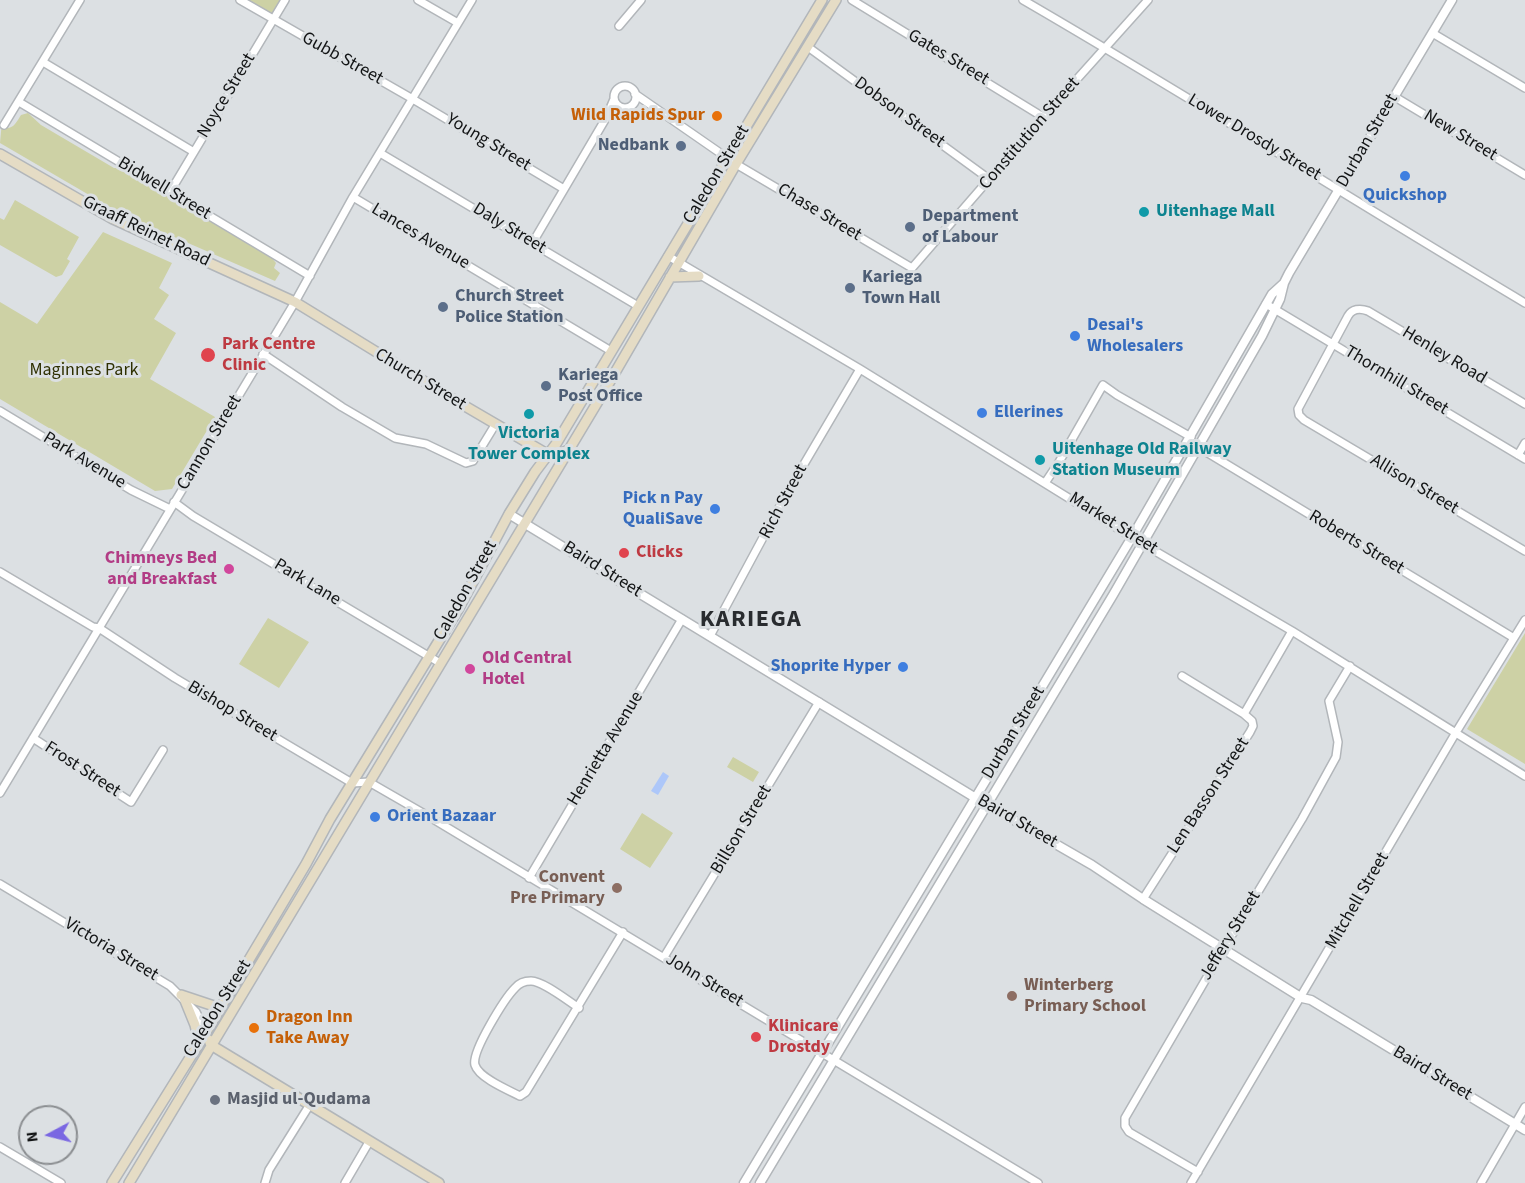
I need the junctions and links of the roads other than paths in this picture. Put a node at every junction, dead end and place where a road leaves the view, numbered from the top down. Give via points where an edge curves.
1 (80, 0) edge
2 (240, 0) edge
3 (285, 0) edge
4 (418, 0) edge
5 (472, 0) edge
6 (641, 0) edge
7 (822, 0) edge
8 (836, 0) edge
9 (852, 0) edge
10 (1023, 0) edge
11 (1148, 0) edge
12 (1452, 0) edge
13 (273, 20) junction
14 (458, 23) junction
15 (619, 26) dead end
16 (1434, 34) junction
17 (808, 47) junction
18 (1106, 48) junction
19 (43, 62) junction
20 (1525, 88) edge
21 (635, 94) junction
22 (1395, 97) junction
23 (411, 98) junction
24 (614, 99) junction
25 (19, 102) junction
26 (631, 106) junction
27 (654, 107) junction
28 (622, 108) junction
29 (1043, 117) junction
30 (606, 118) junction
31 (4, 125) dead end
32 (194, 152) junction
33 (380, 153) junction
34 (0, 154) edge
35 (728, 158) junction
36 (736, 164) junction
37 (1525, 174) edge
38 (989, 179) junction
39 (564, 189) junction
40 (1340, 190) junction
41 (170, 192) junction
42 (353, 197) junction
43 (533, 242) junction
44 (668, 256) junction
45 (678, 263) junction
46 (912, 268) joint
47 (310, 276) junction
48 (699, 276) junction
49 (670, 277) junction
50 (1284, 283) junction
51 (295, 302) junction
52 (1525, 303) edge
53 (1266, 304) junction
54 (638, 306) junction
55 (1275, 310) junction
56 (1334, 344) junction
57 (611, 351) junction
58 (263, 354) junction
59 (860, 369) junction
60 (1525, 404) edge
61 (0, 411) edge
62 (495, 425) junction
63 (1191, 437) junction
64 (1525, 442) edge
65 (1198, 447) junction
66 (568, 450) junction
67 (547, 454) junction
68 (1522, 457) edge
69 (553, 474) junction
70 (1045, 483) junction
71 (174, 502) junction
72 (170, 509) junction
73 (509, 514) junction
74 (524, 522) junction
75 (1132, 537) junction
76 (1143, 544) junction
77 (1525, 551) edge
78 (0, 572) edge
79 (682, 619) junction
80 (1525, 620) edge
81 (99, 628) junction
82 (1292, 631) junction
83 (710, 636) junction
84 (1514, 638) junction
85 (430, 656) junction
86 (440, 663) junction
87 (1350, 666) junction
88 (1182, 676) dead end
89 (819, 702) junction
90 (1244, 714) junction
91 (1455, 734) junction
92 (33, 738) junction
93 (163, 750) dead end
94 (1525, 776) edge
95 (369, 782) junction
96 (352, 783) junction
97 (0, 793) edge
98 (974, 797) junction
99 (987, 804) junction
100 (529, 878) junction
101 (0, 884) edge
102 (1143, 899) junction
103 (623, 932) junction
104 (1224, 948) junction
105 (664, 957) junction
106 (183, 997) junction
107 (1302, 998) junction
108 (220, 1008) junction
109 (579, 1008) junction
110 (206, 1032) junction
111 (199, 1042) junction
112 (211, 1045) junction
113 (822, 1052) junction
114 (834, 1060) junction
115 (309, 1106) junction
116 (1525, 1107) edge
117 (1515, 1124) junction
118 (1525, 1130) edge
119 (369, 1142) junction
120 (0, 1147) edge
121 (1198, 1172) junction
122 (1025, 1175) junction
123 (61, 1183) edge
124 (112, 1183) edge
125 (129, 1183) edge
126 (265, 1183) edge
127 (345, 1183) edge
128 (439, 1183) edge
129 (744, 1183) edge
130 (760, 1183) edge
131 (1020, 1183) edge
132 (1038, 1183) edge
133 (1191, 1183) edge
134 (1481, 1183) edge

1 - 19 street
2 - 13 street, Gubb Street
3 - 13 street, Noyce Street
4 - 14 street
5 - 14 street, Cannon Street
6 - 15 street
7 - 35 main road, Caledon Street
8 - 17 main road, Caledon Street
9 - 29 street, Gates Street
10 - 18 street, Lower Drosdy Street
11 - 18 street, Constitution Street
12 - 16 street, Durban Street
13 - 23 street, Gubb Street
13 - 32 street, Noyce Street
14 - 23 street, Cannon Street
16 - 20 street
16 - 22 street, Durban Street
17 - 36 main road, Caledon Street
17 - 38 street, Dobson Street
18 - 29 street, Constitution Street
18 - 40 street, Lower Drosdy Street
19 - 25 street
19 - 32 street
21 - 24 street via 629,87 623,87 616,91
21 - 26 street
21 - 27 street, Chase Street
22 - 37 street, New Street
22 - 40 street, Durban Street
23 - 33 street, Cannon Street
23 - 39 street, Young Street
24 - 28 street
24 - 30 street
25 - 31 street
25 - 41 street, Bidwell Street
26 - 27 street
26 - 28 street
27 - 35 street, Chase Street
28 - 30 street
29 - 38 street, Constitution Street
30 - 39 street
32 - 41 street, Noyce Street
33 - 42 street, Cannon Street
33 - 43 street, Daly Street
34 - 51 main road, Graaff Reinet Road via 112,219
35 - 36 street, Chase Street
35 - 44 main road, Caledon Street
36 - 45 main road, Caledon Street
36 - 46 street, Chase Street
38 - 46 street, Constitution Street
39 - 43 street
40 - 50 street, Durban Street
40 - 52 street, Lower Drosdy Street
41 - 47 street, Bidwell Street
42 - 47 street, Cannon Street
42 - 57 street, Lances Avenue
43 - 54 street, Daly Street
44 - 45 street, Market Street
44 - 54 main road, Caledon Street
45 - 48 street, Market Street
45 - 49 main road, Caledon Street
47 - 51 street, Cannon Street
48 - 49 main road
48 - 59 street, Market Street
49 - 66 main road, Caledon Street
50 - 53 street, Durban Street
50 - 55 street, Durban Street
51 - 58 street, Cannon Street
51 - 62 main road, Church Street
53 - 55 street, Thornhill Street
53 - 63 street, Durban Street
54 - 57 main road, Caledon Street
55 - 56 street, Thornhill Street
55 - 65 street, Durban Street
56 - 60 street, Henley Road via 1349,314 1364,309
56 - 68 street, Thornhill Street
56 - 77 street, Allison Street via 1299,404 1298,413 1304,420
57 - 67 main road, Caledon Street
58 - 62 street via 395,438 426,444 466,463 473,461
58 - 71 street, Cannon Street
59 - 70 street, Market Street
59 - 83 street, Rich Street
61 - 72 street, Park Avenue
62 - 67 main road, Church Street
63 - 70 street via 1103,385
63 - 75 street, Durban Street
64 - 68 street
65 - 76 street, Durban Street
65 - 84 street, Roberts Street
66 - 67 main road via 558,455
66 - 69 main road, Caledon Street
67 - 69 main road
67 - 73 main road, Caledon Street
69 - 74 main road, Caledon Street
70 - 75 street, Market Street
71 - 72 street, Cannon Street
71 - 85 street, Park Lane
72 - 81 street, Cannon Street
73 - 74 street, Baird Street
73 - 85 main road, Caledon Street
74 - 79 street, Baird Street
74 - 86 main road, Caledon Street
75 - 76 street, Market Street
75 - 98 street, Durban Street
76 - 82 street, Market Street
76 - 99 street, Durban Street
78 - 81 street, Bishop Street
79 - 83 street, Baird Street
79 - 100 street, Henrietta Avenue
80 - 84 street, Mitchell Street
81 - 92 street, Cannon Street
81 - 96 street, Bishop Street
82 - 87 street, Market Street
82 - 90 street, Len Basson Street
83 - 89 street, Baird Street
84 - 91 street, Mitchell Street
85 - 86 street, Park Lane
85 - 96 main road, Caledon Street
86 - 95 main road, Caledon Street
87 - 91 street, Market Street
87 - 104 street, Jeffery Street via 1329,701 1338,742 1336,757
88 - 90 street
89 - 98 street, Baird Street
89 - 105 street, Billson Street
90 - 102 street, Len Basson Street via 1252,721 1250,732
91 - 94 street, Market Street
91 - 107 street, Mitchell Street
92 - 93 street, Frost Street via 131,802
92 - 97 street, Cannon Street
95 - 96 street
95 - 100 street, John Street
95 - 112 main road, Caledon Street
96 - 108 main road, Caledon Street
98 - 99 street, Baird Street
98 - 113 street, Durban Street
99 - 102 street, Baird Street
99 - 114 street, Durban Street
100 - 103 street, John Street
101 - 106 street, Victoria Street via 163,981
102 - 104 street, Baird Street
103 - 105 street, John Street
103 - 109 street
104 - 107 street, Baird Street
104 - 121 street, Jeffery Street via 1124,1120 1129,1132
105 - 113 street, John Street
106 - 108 main road
106 - 110 street, Victoria Street
106 - 111 main road
107 - 117 street, Baird Street
107 - 121 street, Mitchell Street
108 - 110 main road, Caledon Street
109 - 109 street via 536,982 521,983 508,996 477,1048 477,1069 520,1096 524,1094
110 - 111 main road, Caledon Street
110 - 112 main road
111 - 124 main road, Caledon Street
112 - 115 main road
112 - 125 main road, Caledon Street
113 - 114 street, John Street
113 - 129 street, Durban Street
114 - 122 street, John Street
114 - 130 street, Durban Street
115 - 119 main road
115 - 126 street
116 - 117 street
117 - 118 street, Baird Street
117 - 134 street
119 - 127 street
119 - 128 main road
120 - 123 street
121 - 133 street, Mitchell Street
122 - 131 street
122 - 132 street, John Street

